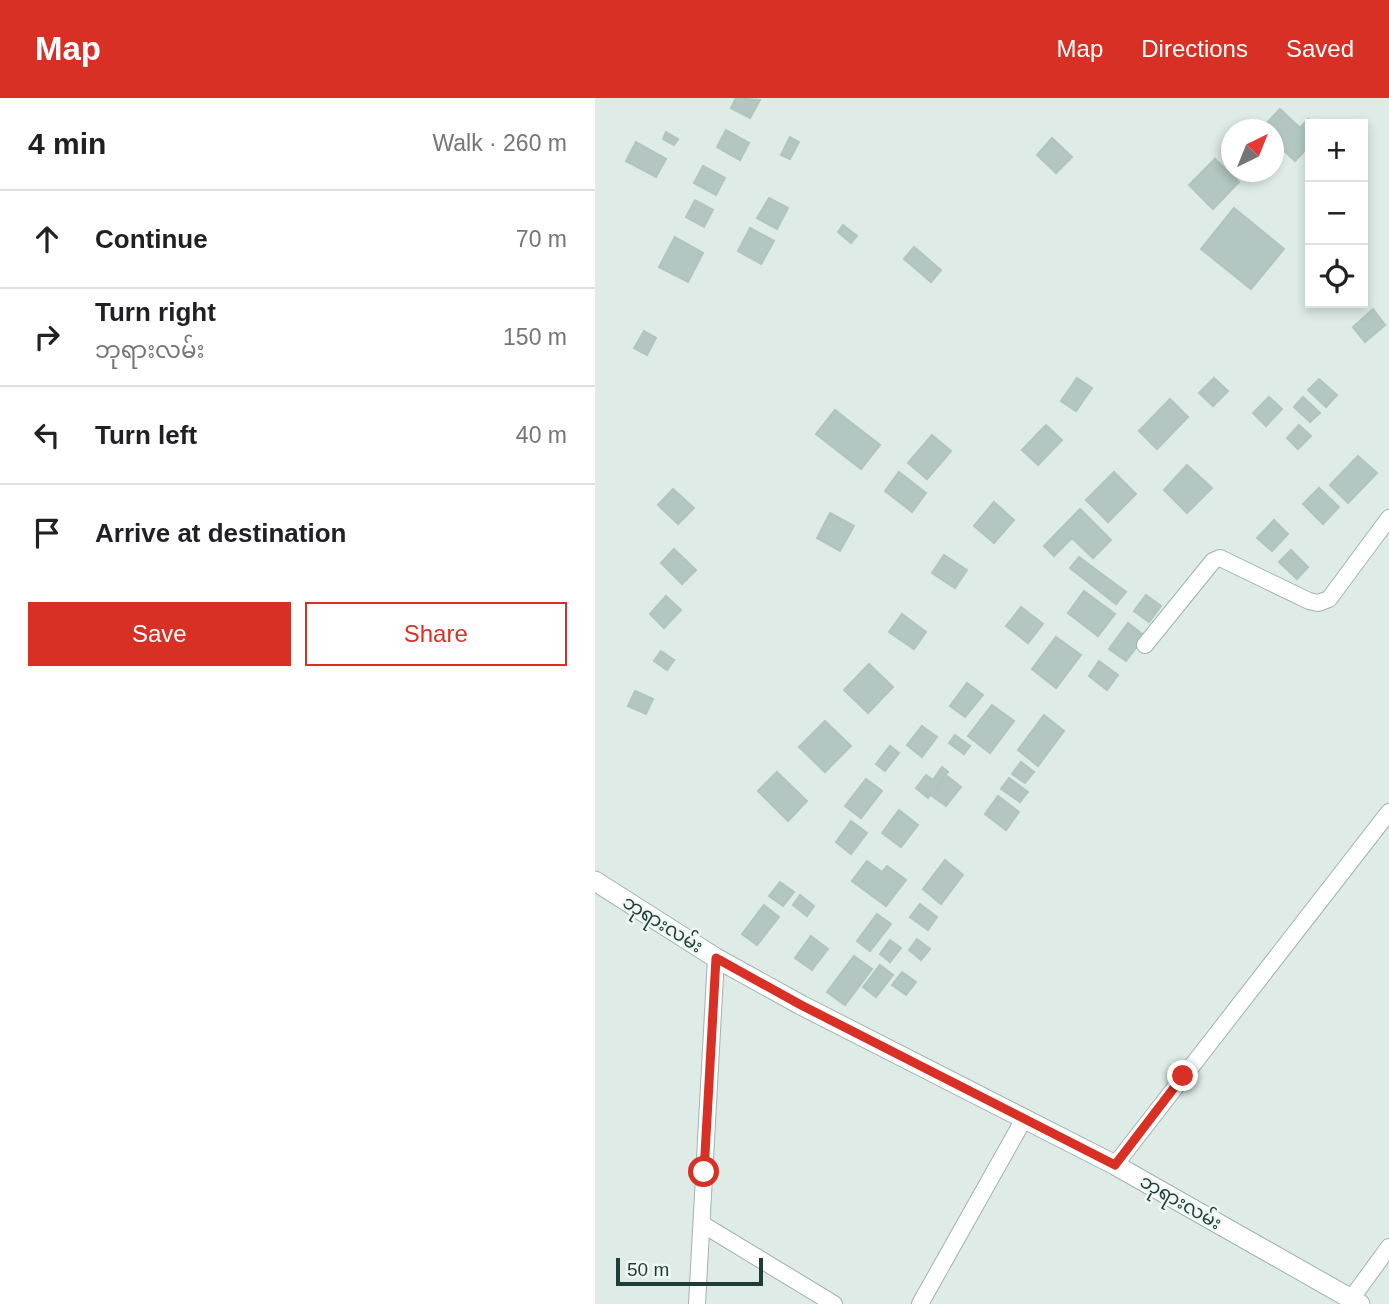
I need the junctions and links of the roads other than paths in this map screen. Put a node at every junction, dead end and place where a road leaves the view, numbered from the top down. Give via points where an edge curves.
1 (1389, 518) edge
2 (1145, 645) dead end
3 (1389, 811) edge
4 (595, 881) edge
5 (716, 958) junction
6 (1024, 1119) junction
7 (1115, 1165) junction
8 (702, 1224) junction
9 (1389, 1247) edge
10 (1355, 1301) edge
11 (697, 1304) edge
12 (834, 1304) edge
13 (919, 1304) edge

1 - 2 street via 1329,599 1309,601 1220,558
3 - 7 street
4 - 5 street, ဘုရားလမ်း
5 - 6 street, ဘုရားလမ်း
5 - 8 street
6 - 7 street, ဘုရားလမ်း
6 - 13 street
7 - 10 street, ဘုရားလမ်း
8 - 11 street
8 - 12 street
9 - 10 street

